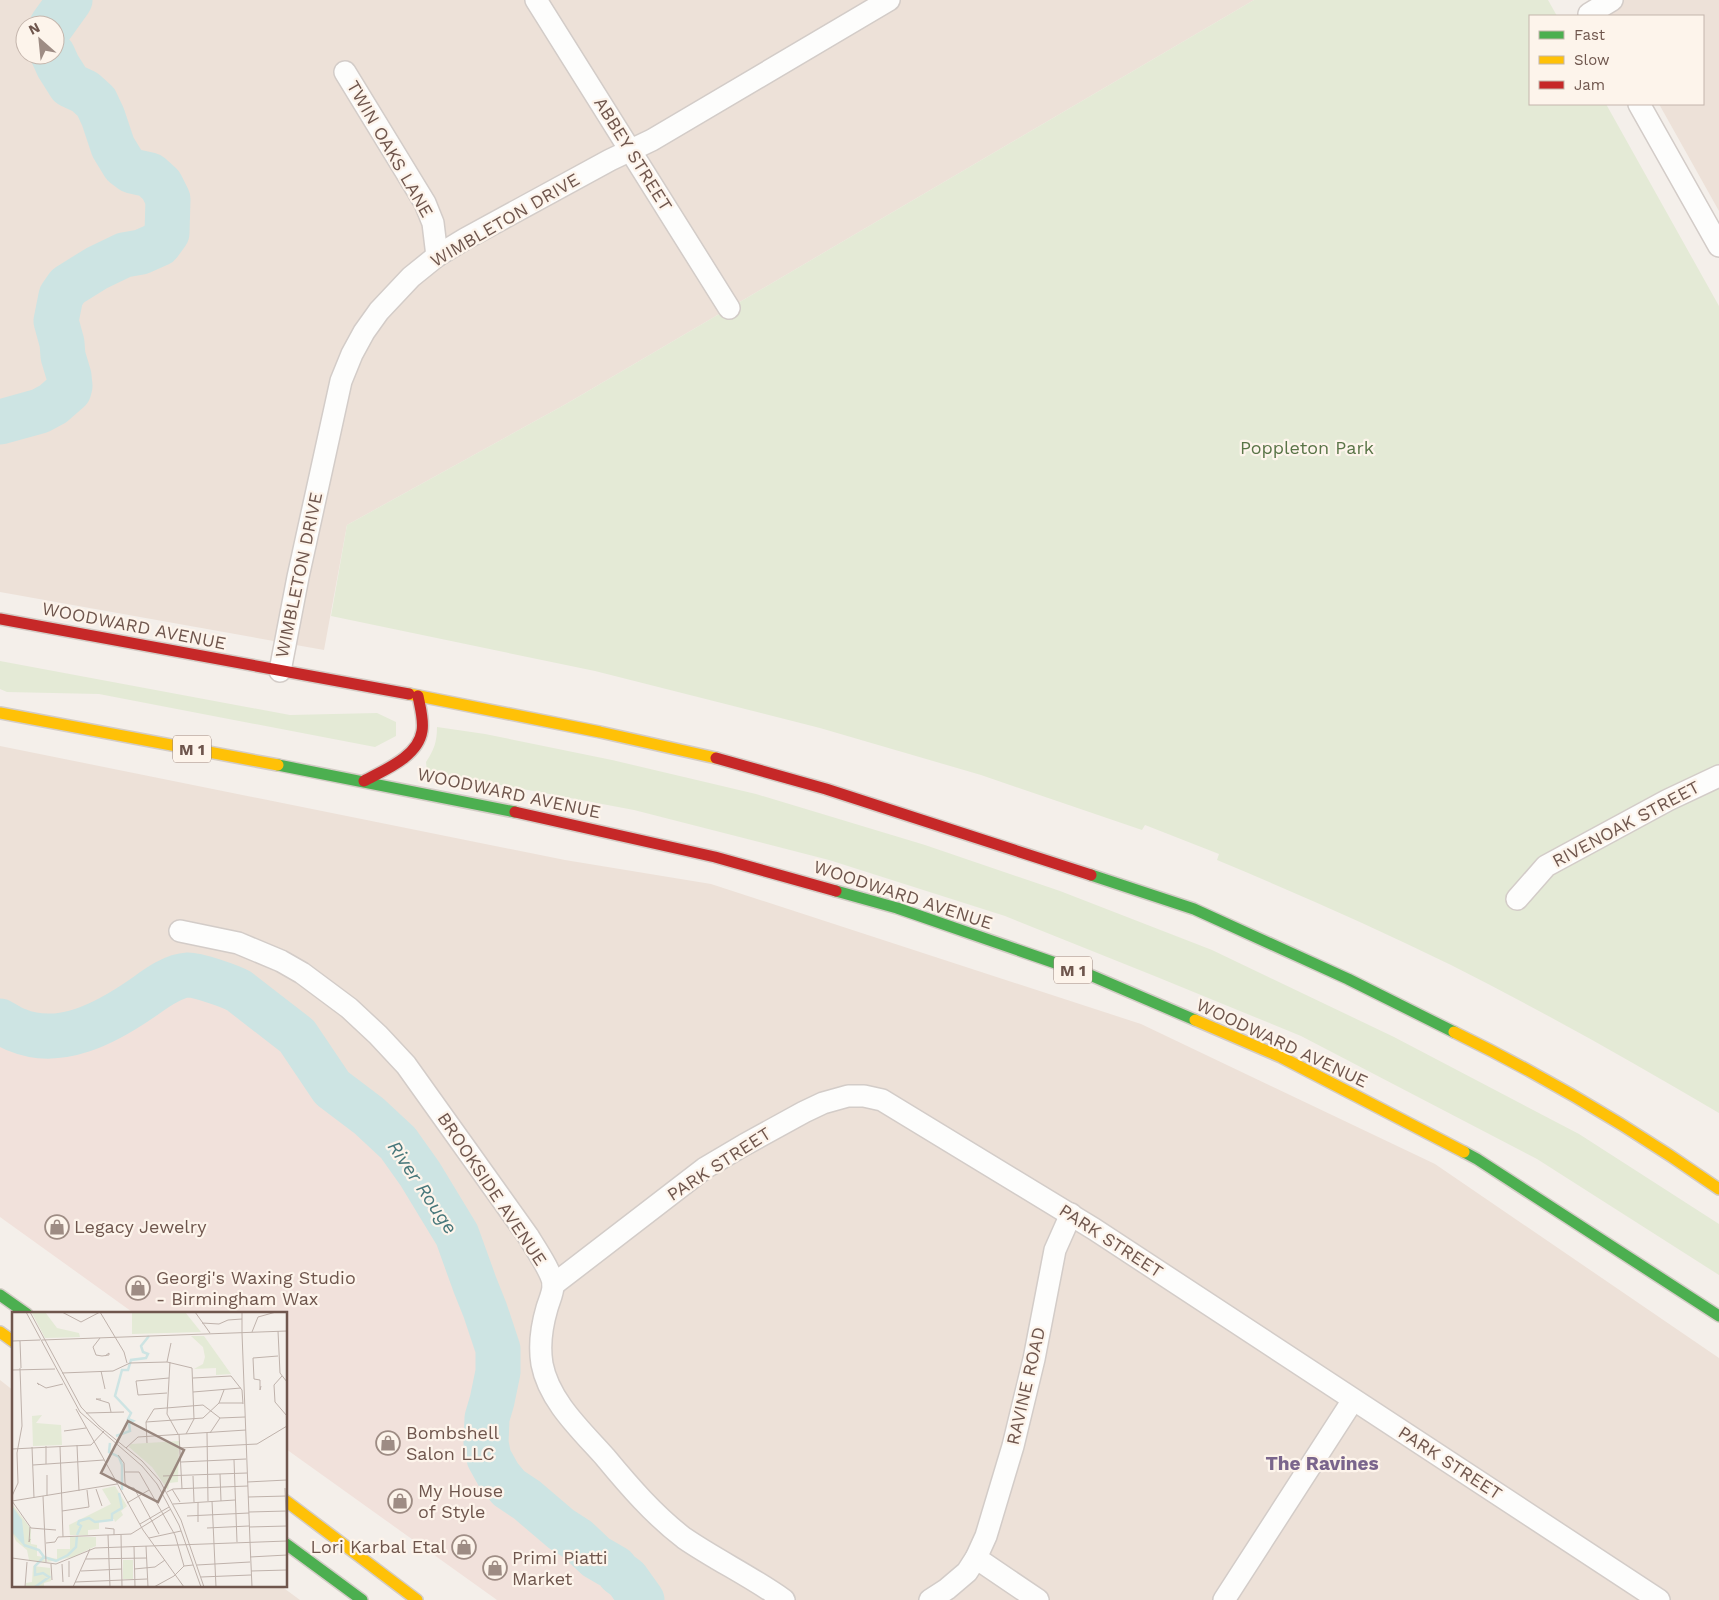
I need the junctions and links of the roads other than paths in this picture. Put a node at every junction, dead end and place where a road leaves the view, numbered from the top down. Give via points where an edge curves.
1 (536, 0) edge
2 (888, 0) edge
3 (1612, 0) edge
4 (1586, 10) edge
5 (346, 72) dead end
6 (1640, 105) edge
7 (631, 151) junction
8 (1719, 246) edge
9 (437, 256) junction
10 (729, 308) dead end
11 (6, 620) edge
12 (0, 629) edge
13 (280, 671) junction
14 (418, 696) junction
15 (0, 714) edge
16 (1719, 776) edge
17 (364, 781) junction
18 (1517, 899) dead end
19 (180, 931) dead end
20 (1719, 1189) edge
21 (1071, 1214) junction
22 (553, 1285) junction
23 (0, 1295) edge
24 (24, 1312) edge
25 (1719, 1316) edge
26 (0, 1332) edge
27 (12, 1341) edge
28 (1353, 1400) junction
29 (288, 1503) edge
30 (288, 1545) edge
31 (976, 1558) junction
32 (362, 1600) edge
33 (417, 1600) edge
34 (784, 1600) edge
35 (930, 1600) edge
36 (1038, 1600) edge
37 (1224, 1600) edge
38 (1659, 1600) edge

1 - 7 street, ABBEY STREET
2 - 7 street, WIMBLETON DRIVE
3 - 4 street
5 - 9 street, TWIN OAKS LANE via 425,204 434,223
6 - 8 street
7 - 9 street, WIMBLETON DRIVE
7 - 10 street, ABBEY STREET
9 - 13 street, WIMBLETON DRIVE via 379,311 346,365
11 - 12 main road
11 - 13 main road, WOODWARD AVENUE
13 - 14 main road, WOODWARD AVENUE
14 - 17 main road via 422,733 417,744 389,767
14 - 20 main road, WOODWARD AVENUE via 711,757 826,789 1194,909 1348,979 1510,1060 1669,1154
15 - 17 main road, WOODWARD AVENUE / M 1
16 - 18 street, RIVENOAK STREET via 1546,866
17 - 25 main road, WOODWARD AVENUE / M 1 via 715,857 897,908 1090,975 1281,1057 1477,1159
19 - 22 street, BROOKSIDE AVENUE via 238,943 281,961 326,990 378,1035 406,1065 528,1236
21 - 22 street, PARK STREET via 882,1100 848,1096 804,1112 705,1168
21 - 28 street, PARK STREET
21 - 31 street, RAVINE ROAD via 1055,1250 1034,1359 1012,1446 986,1536
22 - 34 street, BROOKSIDE AVENUE via 540,1349 542,1365 552,1390 568,1415 638,1495 668,1524
23 - 24 main road
26 - 27 main road
28 - 37 street
28 - 38 street, PARK STREET
29 - 33 main road
30 - 32 main road
31 - 35 street via 948,1589
31 - 36 street

